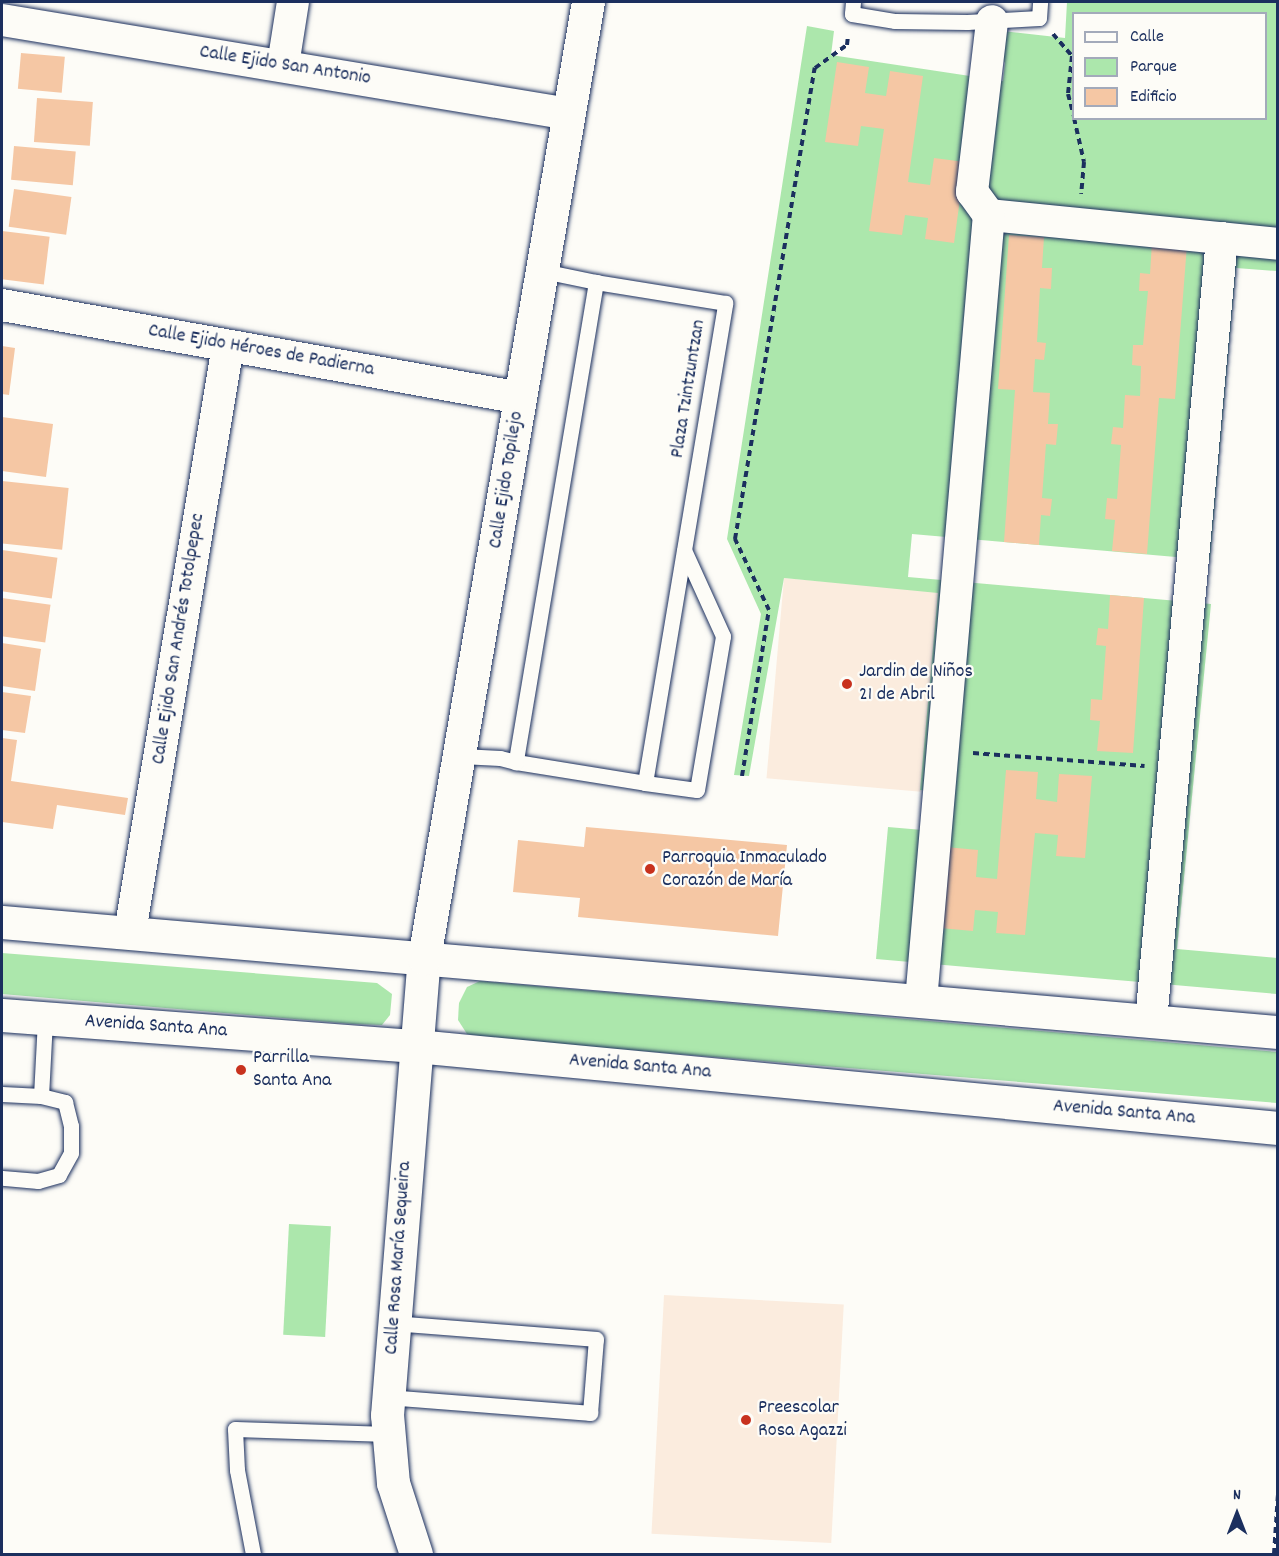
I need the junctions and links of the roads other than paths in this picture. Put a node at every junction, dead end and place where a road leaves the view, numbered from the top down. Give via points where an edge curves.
1 (293, 2) edge
2 (588, 2) edge
3 (1040, 2) edge
4 (853, 8) edge
5 (2, 20) edge
6 (992, 21) junction
7 (283, 65) junction
8 (569, 114) junction
9 (989, 215) junction
10 (1222, 238) junction
11 (1278, 244) edge
12 (543, 271) junction
13 (596, 282) junction
14 (2, 305) edge
15 (228, 346) junction
16 (521, 398) junction
17 (684, 549) junction
18 (461, 756) junction
19 (516, 762) junction
20 (645, 783) junction
21 (2, 922) edge
22 (130, 932) junction
23 (424, 958) junction
24 (921, 1001) junction
25 (2, 1015) edge
26 (45, 1019) junction
27 (1151, 1021) junction
28 (1278, 1032) edge
29 (416, 1046) junction
30 (2, 1094) edge
31 (41, 1096) junction
32 (1278, 1128) edge
33 (2, 1178) edge
34 (394, 1323) junction
35 (388, 1397) junction
36 (388, 1434) junction
37 (254, 1554) edge
38 (416, 1554) edge

1 - 7 street
2 - 8 main road, Calle Ejido Topilejo
3 - 6 lane via 1039,18
4 - 6 lane via 895,21
5 - 7 street, Calle Ejido San Antonio
6 - 9 street via 972,192
7 - 8 street, Calle Ejido San Antonio
8 - 12 main road, Calle Ejido Topilejo
9 - 10 street
9 - 24 street
10 - 11 street
10 - 27 street
12 - 13 lane
12 - 16 main road, Calle Ejido Topilejo
13 - 17 lane, Plaza Tzintzuntzan via 725,303
13 - 19 lane
14 - 15 street, Calle Ejido Héroes de Padierna
15 - 16 street, Calle Ejido Héroes de Padierna
15 - 22 street, Calle Ejido San Andrés Totolpepec
16 - 18 main road, Calle Ejido Topilejo
17 - 20 lane, Plaza Tzintzuntzan
17 - 20 lane via 723,636 697,790
18 - 19 lane
18 - 23 main road, Calle Ejido Topilejo
19 - 20 lane
21 - 22 main road
22 - 23 main road
23 - 24 main road
23 - 29 main road, Calle Rosa María Sequeira
24 - 27 main road
25 - 26 main road, Avenida Santa Ana
26 - 29 main road, Avenida Santa Ana
26 - 31 lane
27 - 28 main road
29 - 32 main road, Avenida Santa Ana
29 - 34 main road, Calle Rosa María Sequeira
30 - 31 lane
31 - 33 lane via 65,1102 71,1126 71,1153 59,1175 38,1180
34 - 35 main road, Calle Rosa María Sequeira
34 - 35 lane via 596,1339 590,1413
35 - 36 main road, Calle Rosa María Sequeira
36 - 37 lane via 236,1429 240,1490
36 - 38 main road, Calle Rosa María Sequeira via 393,1483

